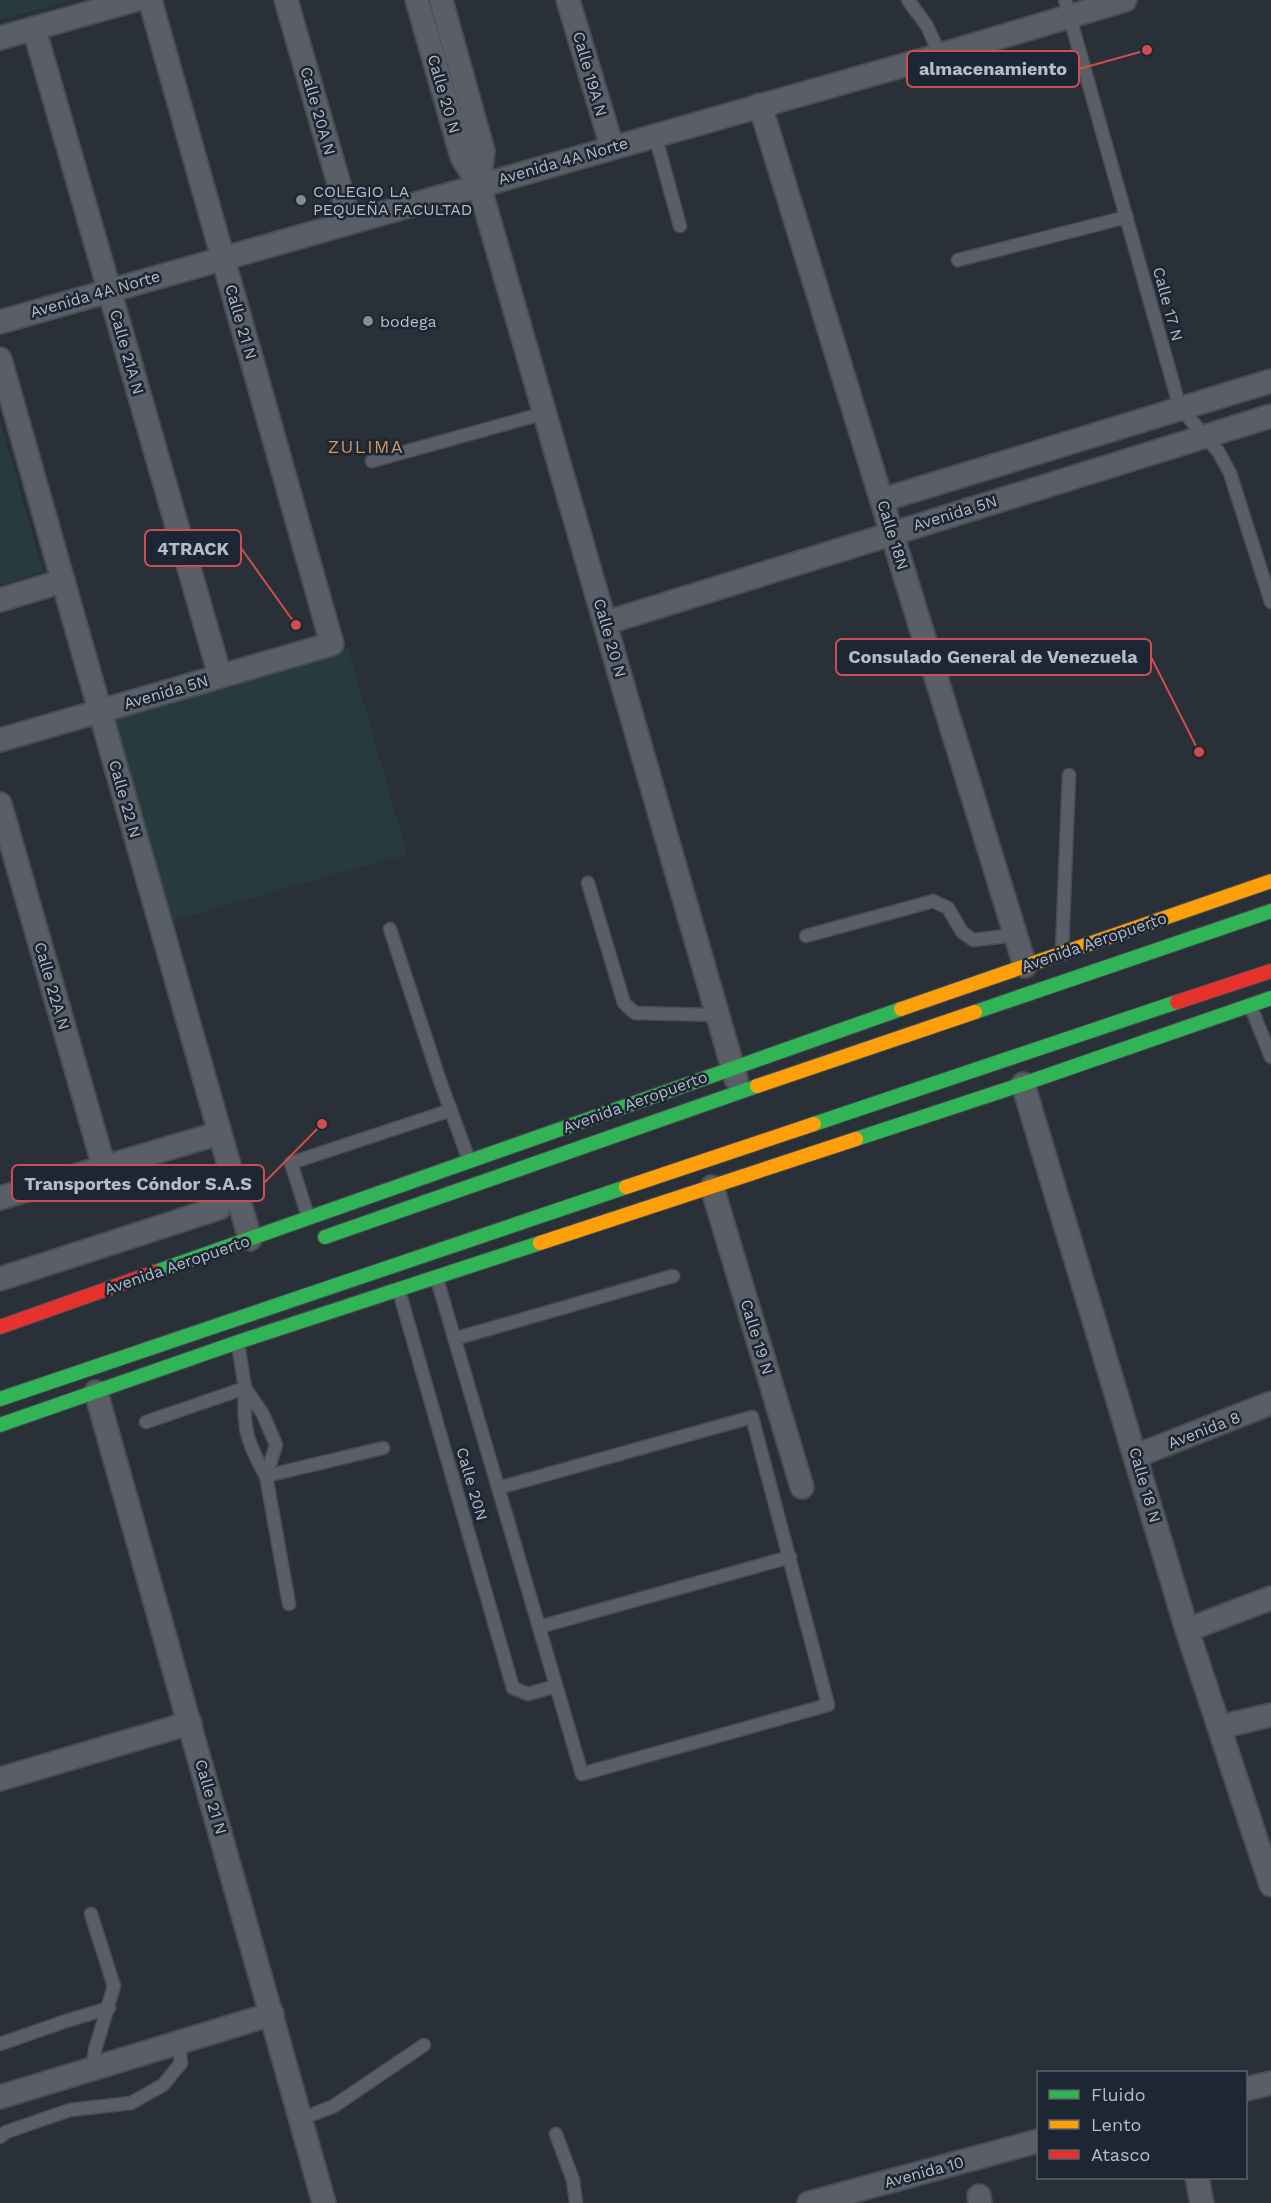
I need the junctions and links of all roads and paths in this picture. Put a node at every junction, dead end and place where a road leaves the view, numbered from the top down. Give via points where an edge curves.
1 (135, 0) edge
2 (150, 0) edge
3 (286, 0) edge
4 (417, 0) edge
5 (441, 0) edge
6 (568, 0) edge
7 (908, 0) edge
8 (1125, 0) edge
9 (1068, 8) edge
10 (34, 28) junction
11 (0, 38) edge
12 (940, 55) junction
13 (760, 105) junction
14 (655, 135) junction
15 (612, 147) junction
16 (479, 185) junction
17 (1127, 217) junction
18 (350, 222) junction
19 (680, 226) dead end
20 (223, 258) junction
21 (958, 260) dead end
22 (109, 291) junction
23 (0, 322) edge
24 (0, 359) edge
25 (1271, 381) edge
26 (1180, 408) junction
27 (545, 413) junction
28 (1271, 416) edge
29 (1205, 436) junction
30 (372, 461) dead end
31 (882, 500) junction
32 (892, 533) junction
33 (63, 581) junction
34 (0, 600) edge
35 (1271, 602) edge
36 (605, 623) junction
37 (332, 644) joint
38 (220, 676) junction
39 (100, 711) junction
40 (0, 740) edge
41 (1069, 775) dead end
42 (0, 804) edge
43 (1271, 881) edge
44 (588, 883) dead end
45 (1271, 911) edge
46 (390, 929) dead end
47 (1016, 935) junction
48 (806, 936) dead end
49 (1062, 953) junction
50 (1025, 966) junction
51 (1271, 971) edge
52 (1271, 998) edge
53 (1250, 1005) junction
54 (718, 1015) junction
55 (1268, 1041) edge
56 (1271, 1057) edge
57 (733, 1067) junction
58 (1023, 1084) junction
59 (740, 1092) junction
60 (451, 1110) junction
61 (220, 1133) junction
62 (545, 1134) junction
63 (784, 1134) junction
64 (553, 1157) junction
65 (794, 1160) junction
66 (469, 1161) junction
67 (104, 1167) junction
68 (712, 1187) junction
69 (0, 1197) edge
70 (580, 1202) junction
71 (219, 1208) dead end
72 (309, 1218) junction
73 (555, 1237) junction
74 (250, 1239) junction
75 (316, 1240) dead end
76 (673, 1276) dead end
77 (437, 1278) junction
78 (0, 1279) edge
79 (399, 1290) junction
80 (0, 1327) edge
81 (454, 1339) junction
82 (238, 1342) junction
83 (245, 1388) junction
84 (96, 1392) junction
85 (0, 1399) edge
86 (1271, 1403) edge
87 (146, 1422) dead end
88 (0, 1425) edge
89 (383, 1448) dead end
90 (1136, 1456) junction
91 (266, 1476) junction
92 (802, 1487) dead end
93 (498, 1488) junction
94 (790, 1557) junction
95 (1271, 1598) edge
96 (289, 1604) dead end
97 (539, 1627) junction
98 (1187, 1629) junction
99 (556, 1686) junction
100 (1271, 1715) edge
101 (190, 1723) junction
102 (1220, 1727) junction
103 (0, 1779) edge
104 (1261, 1822) edge
105 (1271, 1886) edge
106 (91, 1914) dead end
107 (109, 2008) junction
108 (272, 2014) junction
109 (179, 2043) junction
110 (0, 2044) edge
111 (424, 2045) dead end
112 (93, 2068) junction
113 (1271, 2084) edge
114 (1247, 2089) edge
115 (0, 2097) edge
116 (301, 2119) junction
117 (556, 2134) dead end
118 (0, 2137) edge
119 (1037, 2141) edge
120 (1197, 2179) edge
121 (324, 2203) edge
122 (576, 2203) edge
123 (809, 2203) edge
124 (1202, 2203) edge

1 - 10 street
2 - 20 street, Calle 21 N
3 - 18 street, Calle 20A N
4 - 16 street, Calle 20 N via 462,157
5 - 16 street, Calle 20 N via 483,151
6 - 15 street, Calle 19A N
7 - 12 lane via 927,26
8 - 9 street, Avenida 4A Norte
9 - 12 street, Avenida 4A Norte
9 - 17 lane, Calle 17 N
10 - 11 street
10 - 22 street, Calle 21A N
12 - 13 street, Avenida 4A Norte
13 - 14 street, Avenida 4A Norte
13 - 31 street, Calle 18N
14 - 15 street, Avenida 4A Norte
14 - 19 lane
15 - 16 street, Avenida 4A Norte
16 - 18 street, Avenida 4A Norte
16 - 27 street, Calle 20 N
17 - 21 lane
17 - 26 lane, Calle 17 N
18 - 20 street, Avenida 4A Norte
20 - 22 street, Avenida 4A Norte
20 - 37 street, Calle 21 N
22 - 23 street, Avenida 4A Norte
22 - 38 street, Calle 21A N
24 - 33 street, Calle 22 N
25 - 26 street, Avenida 5N
26 - 29 lane, Calle 17 N
26 - 31 street, Avenida 5N
27 - 30 lane
27 - 36 street, Calle 20 N
28 - 29 street, Avenida 5N
29 - 32 street, Avenida 5N
29 - 35 lane, Calle 17 N via 1230,473
31 - 32 street, Calle 18N
32 - 36 street, Avenida 5N
32 - 47 street, Calle 18N
33 - 34 street
33 - 39 street, Calle 22 N
36 - 54 street, Calle 20 N
37 - 38 street, Avenida 5N
38 - 39 street, Avenida 5N
39 - 40 street, Avenida 5N
39 - 61 street, Calle 22 N
41 - 49 lane
42 - 67 street, Calle 22A N
43 - 49 street, Avenida Aeropuerto
44 - 54 lane via 624,1003 635,1014
45 - 59 street, Avenida Aeropuerto
46 - 60 lane
47 - 48 lane via 973,940 962,932 948,908 933,902
47 - 50 street, Calle 18N
49 - 50 street, Avenida Aeropuerto
50 - 57 street, Avenida Aeropuerto
51 - 63 street
52 - 53 street
53 - 55 lane
53 - 58 street
54 - 57 street, Calle 20 N
55 - 56 lane
57 - 59 street, Calle 20 N
57 - 62 street, Avenida Aeropuerto
58 - 65 street
58 - 90 street, Calle 18 N
59 - 64 street, Avenida Aeropuerto
60 - 66 lane
60 - 72 lane via 291,1163
61 - 67 street
61 - 74 street, Calle 22 N
62 - 64 street
62 - 66 street, Avenida Aeropuerto
63 - 65 street
63 - 70 street
64 - 75 street, Avenida Aeropuerto
65 - 68 street
66 - 72 street, Avenida Aeropuerto
67 - 69 street
68 - 73 street
68 - 92 street, Calle 19 N
70 - 73 street
70 - 85 street
71 - 78 street
72 - 74 street, Avenida Aeropuerto
73 - 77 street
74 - 80 street, Avenida Aeropuerto
76 - 81 lane
77 - 79 street
77 - 81 lane
79 - 82 street
79 - 99 lane, Calle 20N via 513,1688 528,1694
81 - 93 lane
82 - 83 lane
82 - 84 street
83 - 87 lane
83 - 91 lane via 243,1419 251,1450
83 - 91 lane via 263,1414 276,1445
84 - 88 street
84 - 101 street, Calle 21 N
86 - 90 street, Avenida 8
89 - 91 lane
90 - 98 street, Calle 18 N
91 - 96 lane
93 - 94 lane via 752,1417
93 - 97 lane
94 - 97 lane
94 - 99 lane via 828,1705 582,1774
95 - 98 street
97 - 99 lane
98 - 102 street, Calle 18 N
100 - 102 street
101 - 103 street
101 - 108 street, Calle 21 N
102 - 104 street, Calle 18 N
104 - 105 street, Calle 18 N
106 - 107 lane via 114,1986
107 - 110 lane
107 - 112 lane
108 - 109 street
108 - 116 street, Calle 21 N
109 - 112 street
109 - 118 lane via 180,2063 163,2085 131,2103 70,2110
111 - 116 lane via 334,2106
112 - 115 street
113 - 114 street
116 - 121 street, Calle 21 N
117 - 122 lane via 573,2180
119 - 123 street, Avenida 10
120 - 124 street

